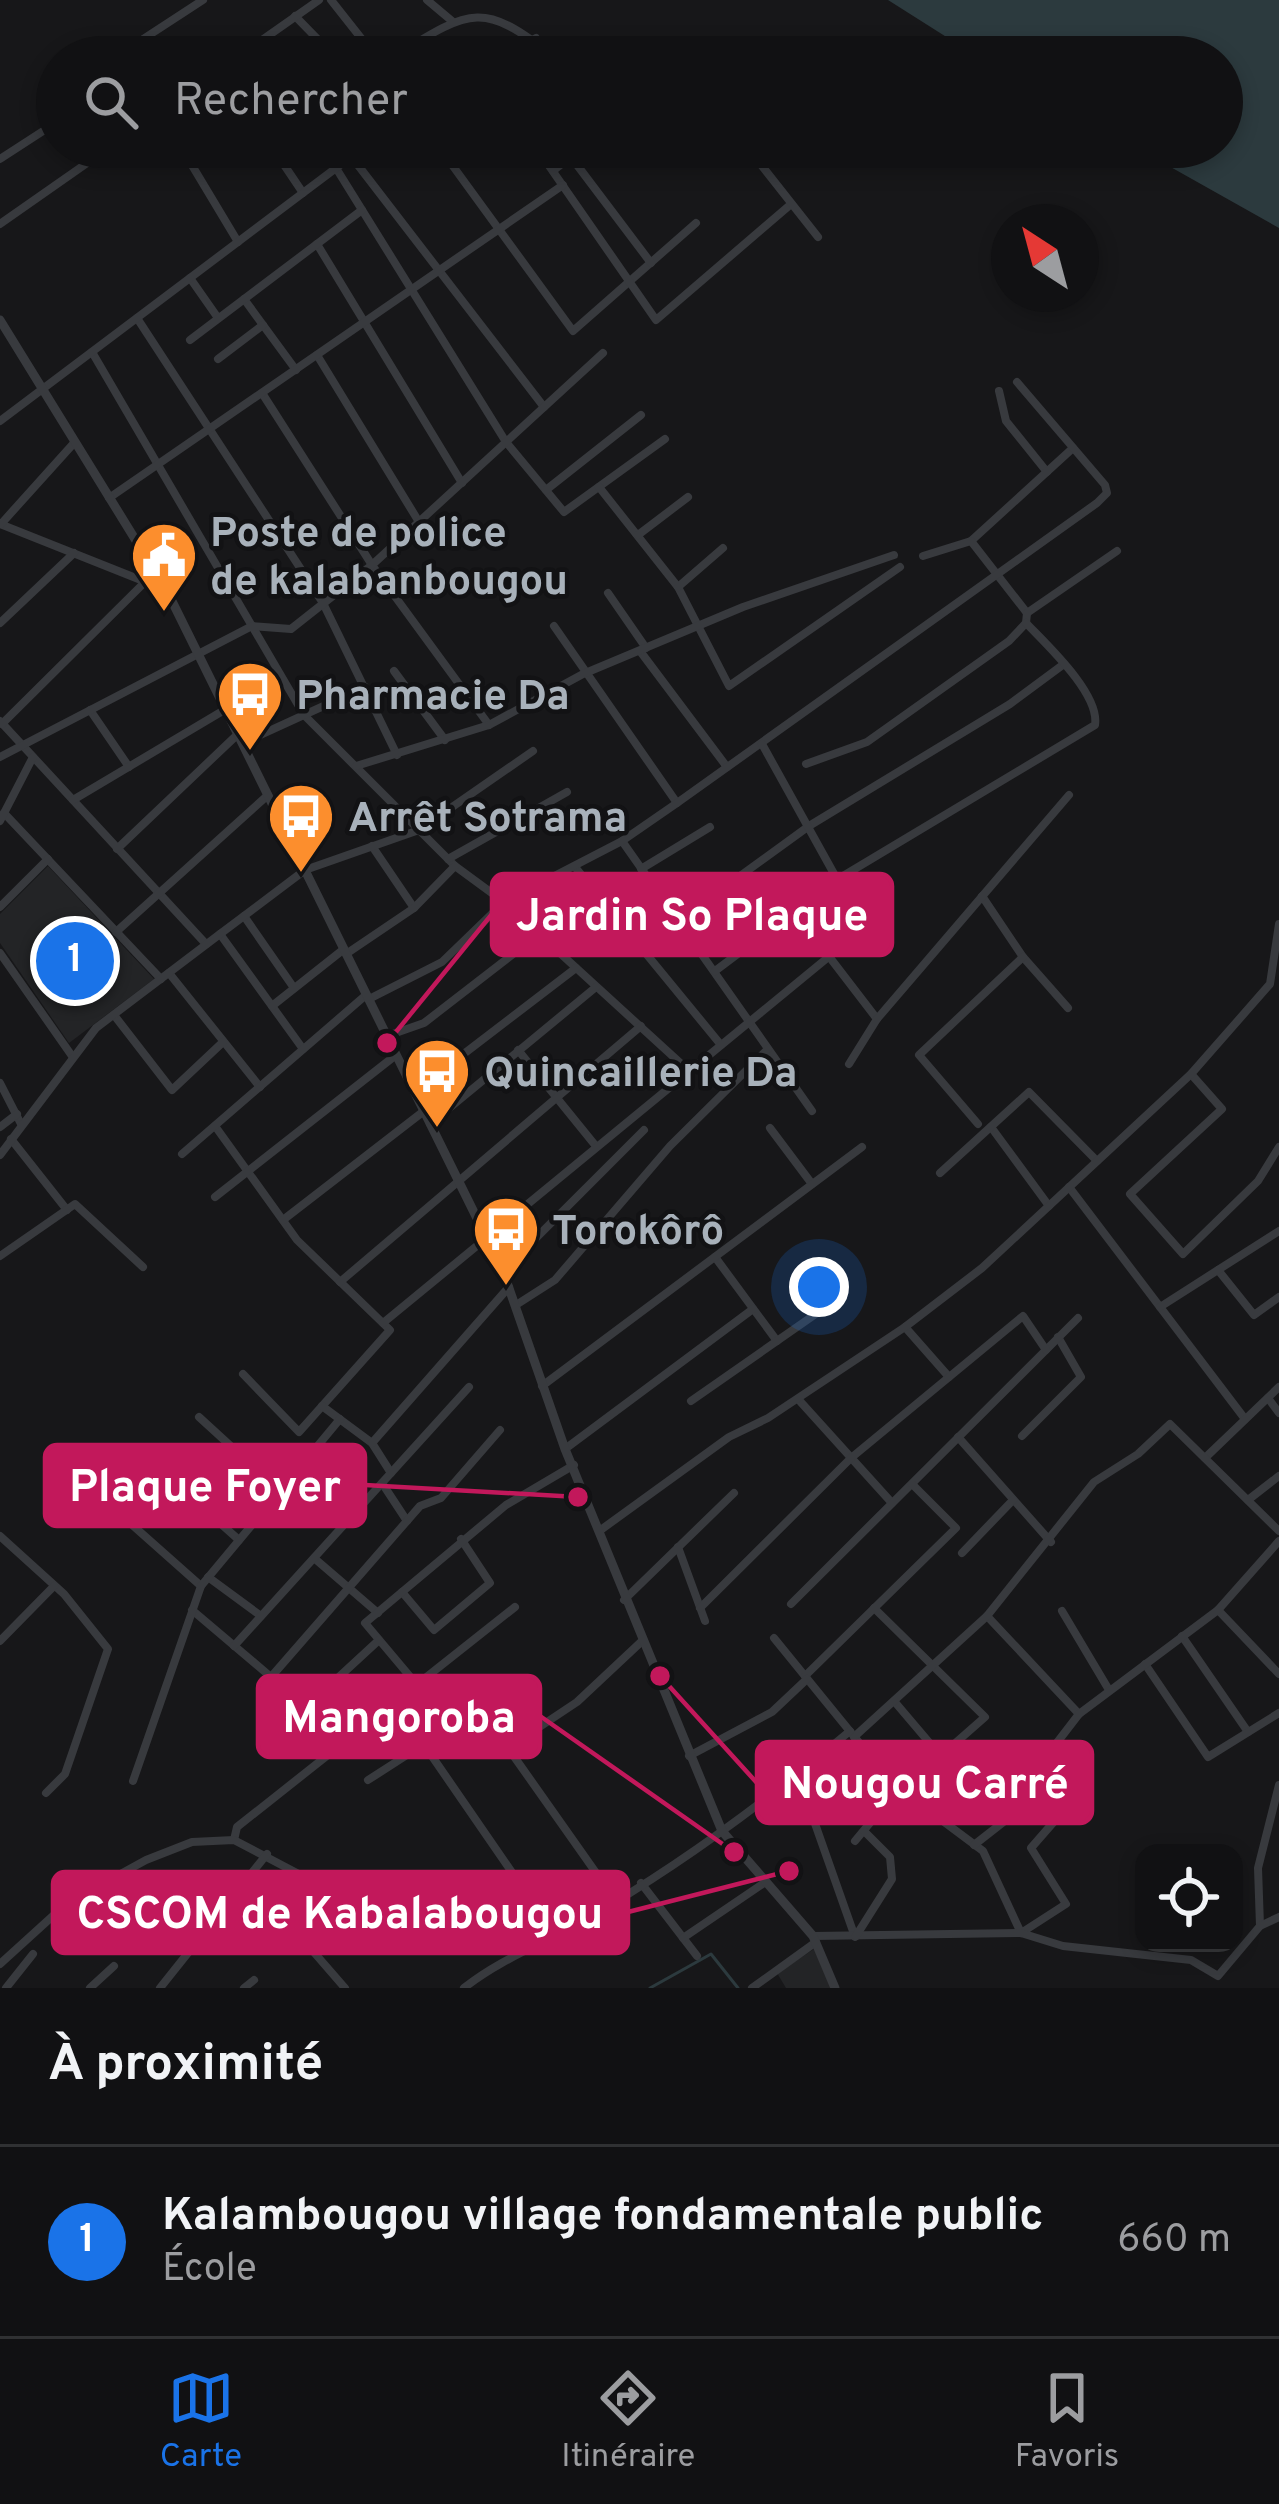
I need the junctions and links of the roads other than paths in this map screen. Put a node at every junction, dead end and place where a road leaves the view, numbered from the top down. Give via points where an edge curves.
1 (202, 0) edge
2 (319, 0) edge
3 (345, 0) edge
4 (427, 0) edge
5 (334, 4) edge
6 (296, 16) junction
7 (452, 21) junction
8 (148, 36) edge
9 (270, 36) edge
10 (315, 36) edge
11 (359, 36) edge
12 (427, 36) edge
13 (534, 36) edge
14 (36, 136) edge
15 (0, 159) edge
16 (80, 168) edge
17 (194, 168) edge
18 (286, 168) edge
19 (336, 168) joint
20 (361, 168) edge
21 (454, 168) edge
22 (552, 168) edge
23 (558, 168) edge
24 (579, 168) edge
25 (762, 168) edge
26 (554, 171) junction
27 (563, 185) junction
28 (303, 193) junction
29 (790, 205) junction
30 (362, 209) junction
31 (696, 223) dead end
32 (0, 224) edge
33 (499, 230) junction
34 (818, 237) dead end
35 (238, 242) junction
36 (317, 244) junction
37 (651, 263) junction
38 (440, 271) junction
39 (190, 278) junction
40 (630, 280) junction
41 (412, 290) junction
42 (244, 299) junction
43 (137, 318) junction
44 (218, 319) junction
45 (366, 322) junction
46 (2, 326) edge
47 (263, 326) junction
48 (190, 340) dead end
49 (92, 352) junction
50 (603, 353) dead end
51 (317, 355) junction
52 (218, 358) dead end
53 (296, 370) junction
54 (1017, 382) dead end
55 (44, 390) junction
56 (999, 391) dead end
57 (262, 393) junction
58 (544, 407) junction
59 (641, 415) dead end
60 (0, 422) edge
61 (209, 429) junction
62 (665, 439) dead end
63 (506, 442) junction
64 (74, 443) junction
65 (1073, 448) junction
66 (158, 465) junction
67 (1046, 472) junction
68 (462, 483) junction
69 (599, 487) junction
70 (546, 490) junction
71 (688, 497) dead end
72 (108, 499) junction
73 (419, 522) junction
74 (1, 524) edge
75 (638, 535) junction
76 (971, 541) junction
77 (723, 548) dead end
78 (1118, 551) dead end
79 (74, 554) junction
80 (894, 555) dead end
81 (922, 556) dead end
82 (372, 565) junction
83 (900, 567) dead end
84 (995, 574) junction
85 (145, 582) junction
86 (678, 587) junction
87 (167, 591) junction
88 (608, 593) dead end
89 (323, 603) junction
90 (1026, 618) junction
91 (0, 623) edge
92 (252, 626) junction
93 (554, 626) dead end
94 (695, 628) junction
95 (643, 650) junction
96 (199, 654) junction
97 (1064, 664) junction
98 (394, 671) dead end
99 (583, 674) junction
100 (365, 687) junction
101 (90, 710) junction
102 (226, 710) junction
103 (304, 715) junction
104 (1, 723) edge
105 (489, 724) junction
106 (240, 739) junction
107 (445, 740) junction
108 (761, 744) junction
109 (22, 745) junction
110 (532, 751) dead end
111 (397, 755) junction
112 (0, 757) edge
113 (33, 758) junction
114 (806, 764) dead end
115 (130, 766) junction
116 (356, 766) junction
117 (727, 767) junction
118 (567, 792) dead end
119 (1069, 795) dead end
120 (268, 796) junction
121 (73, 800) junction
122 (677, 803) junction
123 (2, 817) edge
124 (809, 826) junction
125 (710, 827) dead end
126 (418, 830) junction
127 (622, 841) junction
128 (372, 846) junction
129 (117, 848) junction
130 (47, 859) junction
131 (452, 863) junction
132 (575, 867) junction
133 (305, 869) junction
134 (641, 869) junction
135 (838, 879) junction
136 (159, 894) junction
137 (982, 896) junction
138 (504, 902) junction
139 (0, 907) edge
140 (414, 908) junction
141 (244, 916) junction
142 (678, 921) junction
143 (1279, 924) edge
144 (116, 932) junction
145 (220, 934) junction
146 (539, 934) junction
147 (206, 944) junction
148 (345, 951) junction
149 (0, 953) edge
150 (1023, 957) junction
151 (831, 959) junction
152 (576, 968) junction
153 (716, 970) junction
154 (13, 972) junction
155 (165, 976) junction
156 (0, 982) edge
157 (1274, 983) edge
158 (596, 987) junction
159 (294, 988) junction
160 (368, 997) junction
161 (272, 1006) junction
162 (1068, 1008) dead end
163 (114, 1015) junction
164 (877, 1019) junction
165 (753, 1020) junction
166 (641, 1026) junction
167 (387, 1036) junction
168 (223, 1042) junction
169 (722, 1045) junction
170 (303, 1049) junction
171 (768, 1049) junction
172 (518, 1050) junction
173 (396, 1055) junction
174 (72, 1056) junction
175 (849, 1064) dead end
176 (689, 1071) junction
177 (1191, 1074) junction
178 (0, 1083) edge
179 (260, 1087) junction
180 (415, 1092) junction
181 (558, 1101) junction
182 (424, 1111) junction
183 (812, 1112) dead end
184 (16, 1114) junction
185 (430, 1124) junction
186 (978, 1124) dead end
187 (22, 1125) junction
188 (214, 1126) junction
189 (0, 1127) edge
190 (770, 1127) dead end
191 (991, 1127) junction
192 (644, 1130) dead end
193 (11, 1139) junction
194 (596, 1145) junction
195 (862, 1148) dead end
196 (1279, 1148) edge
197 (182, 1154) dead end
198 (0, 1155) edge
199 (1097, 1161) junction
200 (248, 1172) junction
201 (940, 1173) dead end
202 (458, 1181) junction
203 (813, 1184) junction
204 (1069, 1187) junction
205 (215, 1197) dead end
206 (1049, 1206) junction
207 (67, 1210) junction
208 (283, 1220) junction
209 (1279, 1231) edge
210 (486, 1237) junction
211 (0, 1256) edge
212 (715, 1257) junction
213 (143, 1267) dead end
214 (1218, 1270) junction
215 (502, 1271) junction
216 (340, 1282) junction
217 (509, 1287) junction
218 (1279, 1297) edge
219 (516, 1305) junction
220 (1160, 1307) junction
221 (753, 1309) junction
222 (820, 1311) dead end
223 (1078, 1318) dead end
224 (383, 1323) junction
225 (905, 1327) junction
226 (1058, 1337) junction
227 (777, 1341) junction
228 (1046, 1350) junction
229 (243, 1374) dead end
230 (949, 1377) junction
231 (469, 1387) dead end
232 (541, 1387) junction
233 (1279, 1387) edge
234 (1268, 1398) junction
235 (798, 1399) junction
236 (691, 1401) dead end
237 (322, 1406) junction
238 (1279, 1413) edge
239 (199, 1418) dead end
240 (340, 1419) junction
241 (1245, 1419) junction
242 (500, 1430) dead end
243 (1022, 1436) dead end
244 (958, 1437) junction
245 (372, 1444) junction
246 (565, 1449) junction
247 (851, 1458) junction
248 (1205, 1458) junction
249 (155, 1465) dead end
250 (574, 1465) junction
251 (391, 1473) junction
252 (1279, 1476) edge
253 (382, 1484) junction
254 (912, 1484) junction
255 (280, 1491) junction
256 (734, 1493) dead end
257 (1013, 1500) junction
258 (1248, 1500) junction
259 (892, 1503) junction
260 (112, 1508) dead end
261 (406, 1521) junction
262 (602, 1529) junction
263 (1279, 1532) edge
264 (0, 1536) edge
265 (461, 1539) junction
266 (239, 1540) junction
267 (1279, 1541) edge
268 (1051, 1542) junction
269 (678, 1547) junction
270 (962, 1553) dead end
271 (314, 1558) junction
272 (208, 1577) junction
273 (54, 1586) junction
274 (201, 1586) junction
275 (349, 1588) junction
276 (402, 1592) junction
277 (624, 1600) junction
278 (791, 1604) dead end
279 (515, 1607) dead end
280 (700, 1608) junction
281 (874, 1608) junction
282 (192, 1610) junction
283 (1218, 1610) junction
284 (1062, 1611) dead end
285 (378, 1612) junction
286 (261, 1616) junction
287 (987, 1616) junction
288 (705, 1621) dead end
289 (1182, 1636) junction
290 (1, 1638) edge
291 (774, 1638) dead end
292 (379, 1640) junction
293 (641, 1642) junction
294 (234, 1646) junction
295 (1145, 1664) junction
296 (932, 1666) junction
297 (1279, 1674) edge
298 (806, 1678) junction
299 (418, 1686) junction
300 (1109, 1690) junction
301 (894, 1700) junction
302 (396, 1704) junction
303 (477, 1704) dead end
304 (1279, 1713) edge
305 (1078, 1714) junction
306 (1248, 1732) junction
307 (277, 1734) dead end
308 (852, 1734) junction
309 (424, 1744) junction
310 (508, 1748) junction
311 (939, 1754) junction
312 (688, 1757) junction
313 (1048, 1759) junction
314 (794, 1778) junction
315 (368, 1780) dead end
316 (134, 1781) dead end
317 (895, 1785) junction
318 (1279, 1785) edge
319 (46, 1793) dead end
320 (722, 1831) junction
321 (864, 1831) junction
322 (234, 1840) junction
323 (855, 1841) dead end
324 (974, 1845) junction
325 (267, 1854) junction
326 (764, 1882) junction
327 (641, 1883) junction
328 (616, 1896) junction
329 (532, 1900) junction
330 (1279, 1917) edge
331 (1260, 1926) junction
332 (1021, 1933) junction
333 (855, 1937) junction
334 (683, 1938) junction
335 (815, 1939) junction
336 (305, 1942) dead end
337 (33, 1954) dead end
338 (697, 1956) dead end
339 (0, 1964) edge
340 (114, 1966) dead end
341 (1218, 1976) junction
342 (254, 1981) dead end
343 (6, 1988) edge
344 (90, 1988) edge
345 (160, 1988) edge
346 (244, 1988) edge
347 (345, 1988) edge
348 (464, 1988) edge
349 (752, 1988) edge
350 (835, 1988) edge
351 (1227, 1988) edge

1 - 8 street
2 - 6 street
3 - 5 street
4 - 7 street
5 - 11 street
6 - 9 street
6 - 10 street
7 - 12 street
7 - 13 street via 478,10 507,13
14 - 15 street
16 - 32 street
17 - 35 street
18 - 28 street
19 - 28 street
19 - 30 street
20 - 38 street
21 - 33 street
22 - 26 street
23 - 26 street
24 - 37 street
25 - 29 street
26 - 27 street
27 - 33 street
27 - 40 street
28 - 35 street
29 - 34 street
29 - 40 street via 656,320
30 - 36 street
30 - 41 street
31 - 37 street
33 - 38 street
33 - 40 street via 573,331
35 - 39 street
36 - 42 street
36 - 45 street
37 - 40 street
38 - 41 street
38 - 58 street
39 - 43 street
39 - 44 street
41 - 45 street
41 - 63 street
42 - 44 street
42 - 47 street
43 - 49 street
43 - 61 street
44 - 48 street
45 - 51 street
45 - 68 street
46 - 55 street
47 - 52 street
47 - 53 street
49 - 55 street
49 - 66 street
50 - 58 street
51 - 53 street
51 - 73 street
53 - 57 street
54 - 65 street
55 - 60 street
55 - 64 street
56 - 67 street via 1006,421
57 - 61 street
57 - 82 street
58 - 63 street
59 - 70 street
61 - 66 street
61 - 89 street
62 - 69 street
63 - 68 street
63 - 70 street
64 - 72 street
64 - 74 street
65 - 67 street
65 - 84 street via 1107,493
66 - 72 street
66 - 92 street
67 - 76 street
68 - 73 street
69 - 70 street via 564,512
69 - 75 street
71 - 75 street
72 - 87 street
73 - 82 street
74 - 79 street
75 - 86 street
76 - 81 street
76 - 84 street
77 - 86 street
78 - 90 street
79 - 85 street
79 - 91 street
80 - 94 street
82 - 89 street
82 - 105 street
83 - 94 street via 736,684 725,682
84 - 90 street
84 - 108 street
85 - 87 street
85 - 104 street
86 - 94 street
87 - 96 street
88 - 95 street
89 - 92 street via 291,629
89 - 100 street
90 - 97 street
90 - 114 street via 1009,641 879,735
92 - 96 street
92 - 103 street
93 - 99 street
94 - 95 street
95 - 99 street
95 - 117 street
96 - 101 street
96 - 102 street
97 - 124 street
97 - 135 street via 1095,725
98 - 107 street
99 - 105 street
99 - 122 street
100 - 103 street
100 - 111 street
101 - 109 street
101 - 115 street
102 - 106 street
102 - 115 street
103 - 106 street
103 - 116 street
104 - 109 street
105 - 107 street
106 - 120 street
106 - 129 street
107 - 111 street
108 - 117 street
108 - 124 street
109 - 112 street
109 - 113 street
110 - 126 street
111 - 116 street
113 - 121 street
113 - 123 street
115 - 121 street
116 - 126 street
117 - 122 street
118 - 131 street
119 - 137 street
120 - 133 street
120 - 136 street
121 - 129 street
122 - 127 street
123 - 130 street
124 - 135 street
124 - 142 street
125 - 134 street
126 - 128 street
126 - 131 street
127 - 132 street
127 - 134 street
128 - 133 street
128 - 140 street
129 - 136 street
130 - 139 street
130 - 144 street
131 - 138 street
131 - 140 street
132 - 138 street
132 - 169 street
133 - 141 street
133 - 148 street
134 - 142 street
135 - 151 street via 859,926
135 - 153 street
136 - 144 street
136 - 147 street
137 - 150 street
137 - 164 street
138 - 146 street
138 - 160 street via 442,962
140 - 148 street
141 - 145 street
141 - 159 street
142 - 153 street
143 - 157 street
144 - 155 street
145 - 147 street
145 - 161 street
146 - 152 street
146 - 167 street via 424,1023
147 - 155 street
148 - 159 street
148 - 160 street
149 - 154 street
150 - 162 street
150 - 186 street via 919,1055
151 - 164 street
151 - 165 street
152 - 158 street
152 - 180 street
153 - 165 street
154 - 156 street
154 - 174 street
155 - 163 street
155 - 168 street
157 - 177 street
158 - 166 street
158 - 172 street
159 - 161 street
160 - 167 street
160 - 170 street
161 - 170 street
163 - 168 street via 172,1090
163 - 174 street
164 - 175 street
165 - 169 street
165 - 171 street
166 - 176 street
166 - 181 street
167 - 173 street
168 - 179 street
169 - 176 street
170 - 179 street
171 - 183 street
171 - 219 street via 670,1146 555,1280
172 - 181 street
172 - 185 street
173 - 180 street
173 - 200 street
174 - 187 street
176 - 194 street
177 - 196 street via 1222,1109 1130,1193 1183,1254
177 - 199 street
178 - 184 street
179 - 188 street
180 - 182 street
181 - 194 street
181 - 202 street
182 - 185 street
182 - 208 street
184 - 187 street
184 - 189 street
185 - 202 street
187 - 193 street
188 - 197 street
188 - 200 street
190 - 203 street
191 - 199 street via 1029,1092
191 - 201 street
191 - 206 street
192 - 215 street
193 - 198 street
193 - 207 street
194 - 210 street
195 - 203 street
199 - 204 street
200 - 205 street
200 - 208 street
202 - 210 street
202 - 216 street
203 - 212 street
204 - 206 street
204 - 220 street
206 - 225 street
207 - 211 street
207 - 213 street via 75,1204
208 - 216 street
209 - 214 street
210 - 215 street
210 - 224 street
212 - 221 street
212 - 232 street
214 - 218 street via 1254,1316
214 - 220 street
215 - 217 street
216 - 224 street
217 - 219 street
217 - 245 street
219 - 232 street
220 - 241 street
221 - 227 street
221 - 246 street
222 - 227 street
223 - 226 street
224 - 237 street via 390,1330
225 - 230 street
225 - 235 street
226 - 228 street
226 - 243 street via 1081,1377
227 - 236 street
228 - 230 street via 1022,1316
228 - 244 street
229 - 237 street via 299,1432
230 - 247 street
231 - 251 street
232 - 246 street
233 - 234 street
234 - 238 street
234 - 241 street
235 - 247 street
235 - 262 street via 729,1437
237 - 240 street
239 - 255 street
240 - 245 street
240 - 255 street
241 - 248 street
242 - 261 street via 441,1498
244 - 254 street
244 - 257 street
245 - 251 street
246 - 250 street
247 - 259 street
247 - 280 street
248 - 258 street
248 - 268 street via 1170,1424 1094,1482
249 - 266 street
250 - 262 street
250 - 265 street
251 - 253 street
252 - 258 street
253 - 261 street
253 - 271 street
254 - 259 street
254 - 281 street via 956,1528
255 - 266 street
256 - 269 street
257 - 268 street
257 - 270 street
258 - 263 street
259 - 278 street
260 - 274 street
261 - 275 street
262 - 277 street
264 - 273 street
265 - 276 street
265 - 276 street via 490,1583 434,1630
266 - 272 street
267 - 283 street
268 - 287 street
269 - 277 street
269 - 280 street
271 - 275 street
271 - 286 street
272 - 274 street
272 - 286 street
273 - 290 street
273 - 319 street via 108,1648 64,1774
274 - 282 street
275 - 285 street
275 - 294 street via 271,1677
276 - 285 street
277 - 293 street
279 - 299 street
280 - 288 street
281 - 296 street
281 - 298 street
282 - 294 street
282 - 316 street
283 - 289 street
283 - 297 street
284 - 300 street
285 - 292 street via 365,1624
286 - 294 street
287 - 296 street
287 - 305 street
289 - 295 street
289 - 306 street
291 - 298 street
292 - 299 street
292 - 307 street
293 - 310 street via 578,1702
293 - 312 street
295 - 300 street
295 - 306 street via 1208,1756
296 - 301 street
296 - 311 street via 986,1718
298 - 308 street
298 - 312 street via 772,1712
299 - 302 street
300 - 305 street
301 - 308 street
301 - 311 street
302 - 309 street
302 - 322 street via 236,1827
303 - 310 street
304 - 306 street
305 - 313 street
308 - 314 street
308 - 317 street
309 - 315 street
309 - 329 street
310 - 328 street
311 - 317 street
312 - 320 street
313 - 324 street via 1020,1809
313 - 332 street via 1087,1785 1031,1848 1066,1904
314 - 320 street
314 - 333 street
317 - 321 street
317 - 324 street
318 - 331 street via 1258,1868
320 - 326 street
320 - 327 street
321 - 323 street
321 - 333 street via 890,1857 892,1879
322 - 325 street
322 - 339 street via 192,1842 146,1860 65,1904
324 - 332 street
325 - 329 street via 333,1892 411,1911
325 - 345 street
326 - 334 street
326 - 335 street
327 - 328 street
327 - 334 street
328 - 329 street
328 - 348 street
330 - 331 street
331 - 341 street
332 - 333 street
332 - 341 street via 1063,1946 1191,1960
333 - 335 street
334 - 338 street
335 - 349 street
335 - 350 street
336 - 347 street
337 - 343 street
340 - 344 street
341 - 351 street
342 - 346 street

